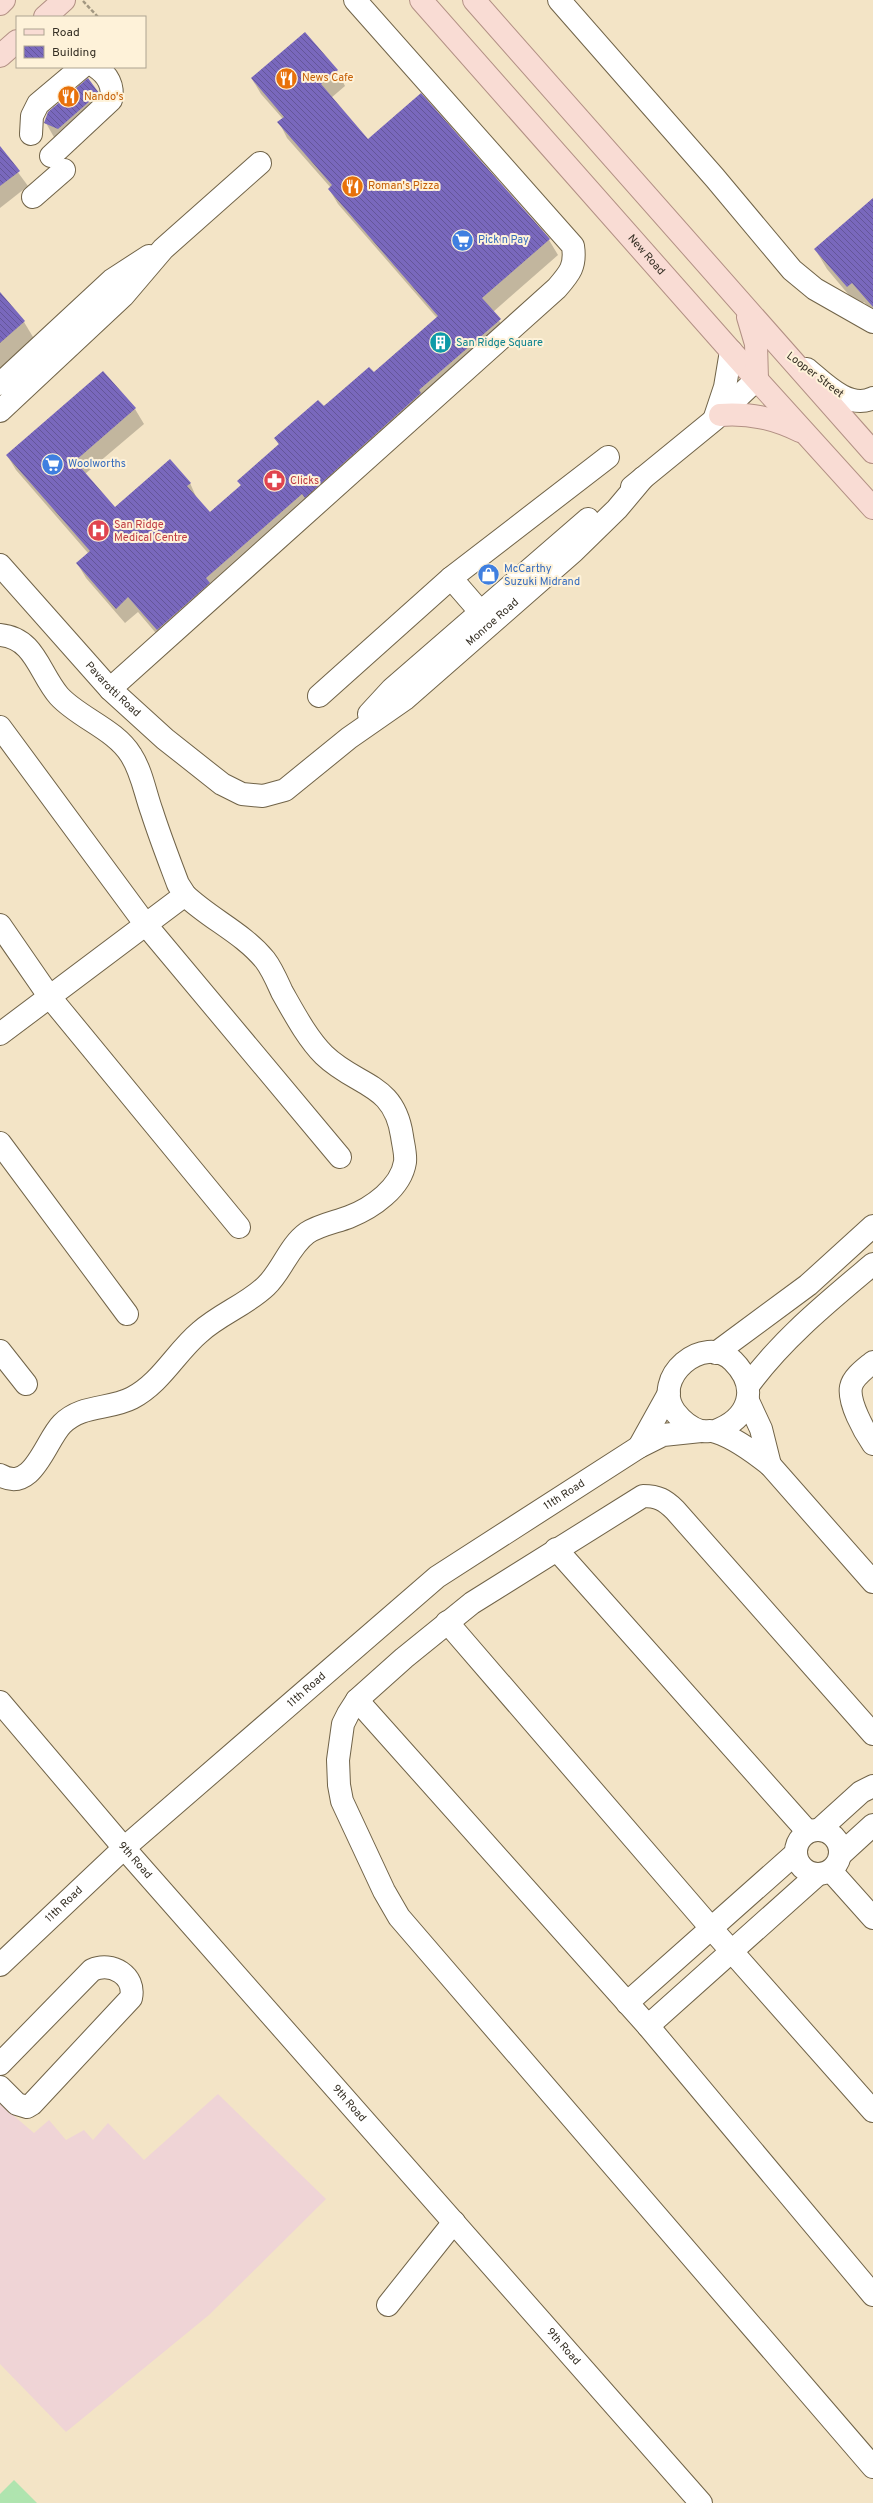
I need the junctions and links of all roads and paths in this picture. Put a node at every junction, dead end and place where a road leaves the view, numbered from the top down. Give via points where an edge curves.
1 (4, 0) edge
2 (64, 0) edge
3 (82, 0) edge
4 (355, 0) edge
5 (421, 0) edge
6 (474, 0) edge
7 (559, 0) edge
8 (0, 4) edge
9 (46, 16) edge
10 (97, 16) edge
11 (16, 43) edge
12 (0, 56) edge
13 (81, 68) edge
14 (97, 68) edge
15 (31, 134) dead end
16 (260, 163) dead end
17 (33, 197) dead end
18 (163, 249) junction
19 (746, 310) junction
20 (873, 322) edge
21 (781, 349) junction
22 (731, 351) junction
23 (756, 379) junction
24 (0, 384) edge
25 (873, 398) edge
26 (0, 412) edge
27 (717, 418) junction
28 (806, 434) junction
29 (873, 452) edge
30 (608, 457) dead end
31 (873, 508) edge
32 (0, 566) edge
33 (451, 578) junction
34 (486, 618) junction
35 (0, 635) edge
36 (110, 690) junction
37 (319, 696) dead end
38 (0, 726) edge
39 (242, 794) joint
40 (185, 895) junction
41 (0, 925) edge
42 (146, 925) junction
43 (49, 996) junction
44 (0, 1034) edge
45 (0, 1142) edge
46 (340, 1157) dead end
47 (873, 1226) edge
48 (239, 1227) dead end
49 (873, 1264) edge
50 (127, 1314) dead end
51 (0, 1351) edge
52 (716, 1353) junction
53 (873, 1362) edge
54 (26, 1384) dead end
55 (669, 1392) junction
56 (748, 1393) junction
57 (708, 1431) junction
58 (870, 1432) edge
59 (639, 1447) junction
60 (770, 1465) junction
61 (0, 1475) edge
62 (556, 1549) junction
63 (873, 1582) edge
64 (447, 1622) junction
65 (357, 1700) junction
66 (0, 1702) edge
67 (873, 1734) edge
68 (873, 1786) edge
69 (873, 1825) edge
70 (814, 1831) junction
71 (124, 1848) junction
72 (796, 1853) junction
73 (829, 1867) junction
74 (873, 1918) edge
75 (711, 1928) junction
76 (731, 1950) junction
77 (0, 1965) edge
78 (627, 2003) junction
79 (648, 2026) junction
80 (0, 2064) edge
81 (0, 2087) edge
82 (873, 2111) edge
83 (454, 2222) junction
84 (873, 2295) edge
85 (388, 2305) dead end
86 (873, 2467) edge
87 (701, 2503) edge

1 - 8 main road
2 - 9 main road
3 - 10 path
4 - 36 street via 574,246 575,259 572,270 557,288
5 - 22 main road, New Road
6 - 19 main road
7 - 20 street via 792,270 815,289
11 - 12 main road
13 - 15 street via 38,104 32,116
14 - 17 street via 107,76 112,87 111,100
16 - 18 street
18 - 24 street via 112,280
18 - 26 street via 123,296
19 - 21 main road
19 - 23 main road via 756,344
21 - 25 street, Looper Street via 842,396 862,402
21 - 29 main road
22 - 23 main road, New Road
22 - 27 street
23 - 27 street, Monroe Road
23 - 28 main road, New Road
27 - 28 main road via 742,413 762,416 782,422
27 - 34 street, Monroe Road via 582,524
28 - 31 main road, New Road
30 - 33 street
32 - 36 street, Pavarotti Road
33 - 34 street
33 - 37 street
34 - 39 street, Monroe Road via 392,689 349,738 285,790 263,796
35 - 40 street via 19,640 38,661 48,682 59,696 121,744 131,755 143,782 178,884
36 - 39 street, Pavarotti Road via 201,770
38 - 42 street
40 - 42 street
40 - 61 street via 248,942 266,961 308,1035 324,1055 389,1100 400,1122 405,1161 399,1178 388,1191 372,1205 352,1216 307,1234 268,1284 250,1301 226,1311 199,1332 147,1388 119,1403 88,1408 72,1417 62,1424 34,1468 15,1479
41 - 43 street
42 - 43 street
42 - 46 street
43 - 44 street
43 - 48 street
45 - 50 street
47 - 52 street via 808,1285
49 - 56 street via 825,1304 772,1356
51 - 54 street
52 - 55 street via 699,1354 683,1362 673,1375
52 - 56 street via 731,1359 739,1367
53 - 58 street via 858,1375 851,1386 851,1397
55 - 57 street via 673,1410 684,1423
55 - 59 street, 11th Road
56 - 57 street via 741,1415 730,1426
56 - 60 street
57 - 59 street, 11th Road via 663,1435
57 - 60 street via 757,1455
59 - 71 street, 11th Road via 437,1577
60 - 63 street
62 - 64 street
62 - 67 street via 643,1496 655,1496 666,1501
62 - 70 street
64 - 65 street
64 - 75 street
65 - 78 street
65 - 86 street via 342,1724 338,1785 342,1801 398,1916
66 - 71 street, 9th Road
68 - 70 street via 861,1792
69 - 73 street
70 - 72 street via 799,1841
70 - 73 street via 825,1831 839,1843
71 - 77 street, 11th Road
71 - 83 street, 9th Road
72 - 73 street via 800,1865 810,1873
72 - 75 street
73 - 74 street
73 - 76 street
75 - 76 street
75 - 78 street
76 - 79 street
76 - 82 street
78 - 79 street
79 - 84 street
80 - 81 street via 92,1970 101,1966 112,1967 125,1974 131,1983 131,1998 27,2107 17,2104
83 - 85 street
83 - 87 street, 9th Road

